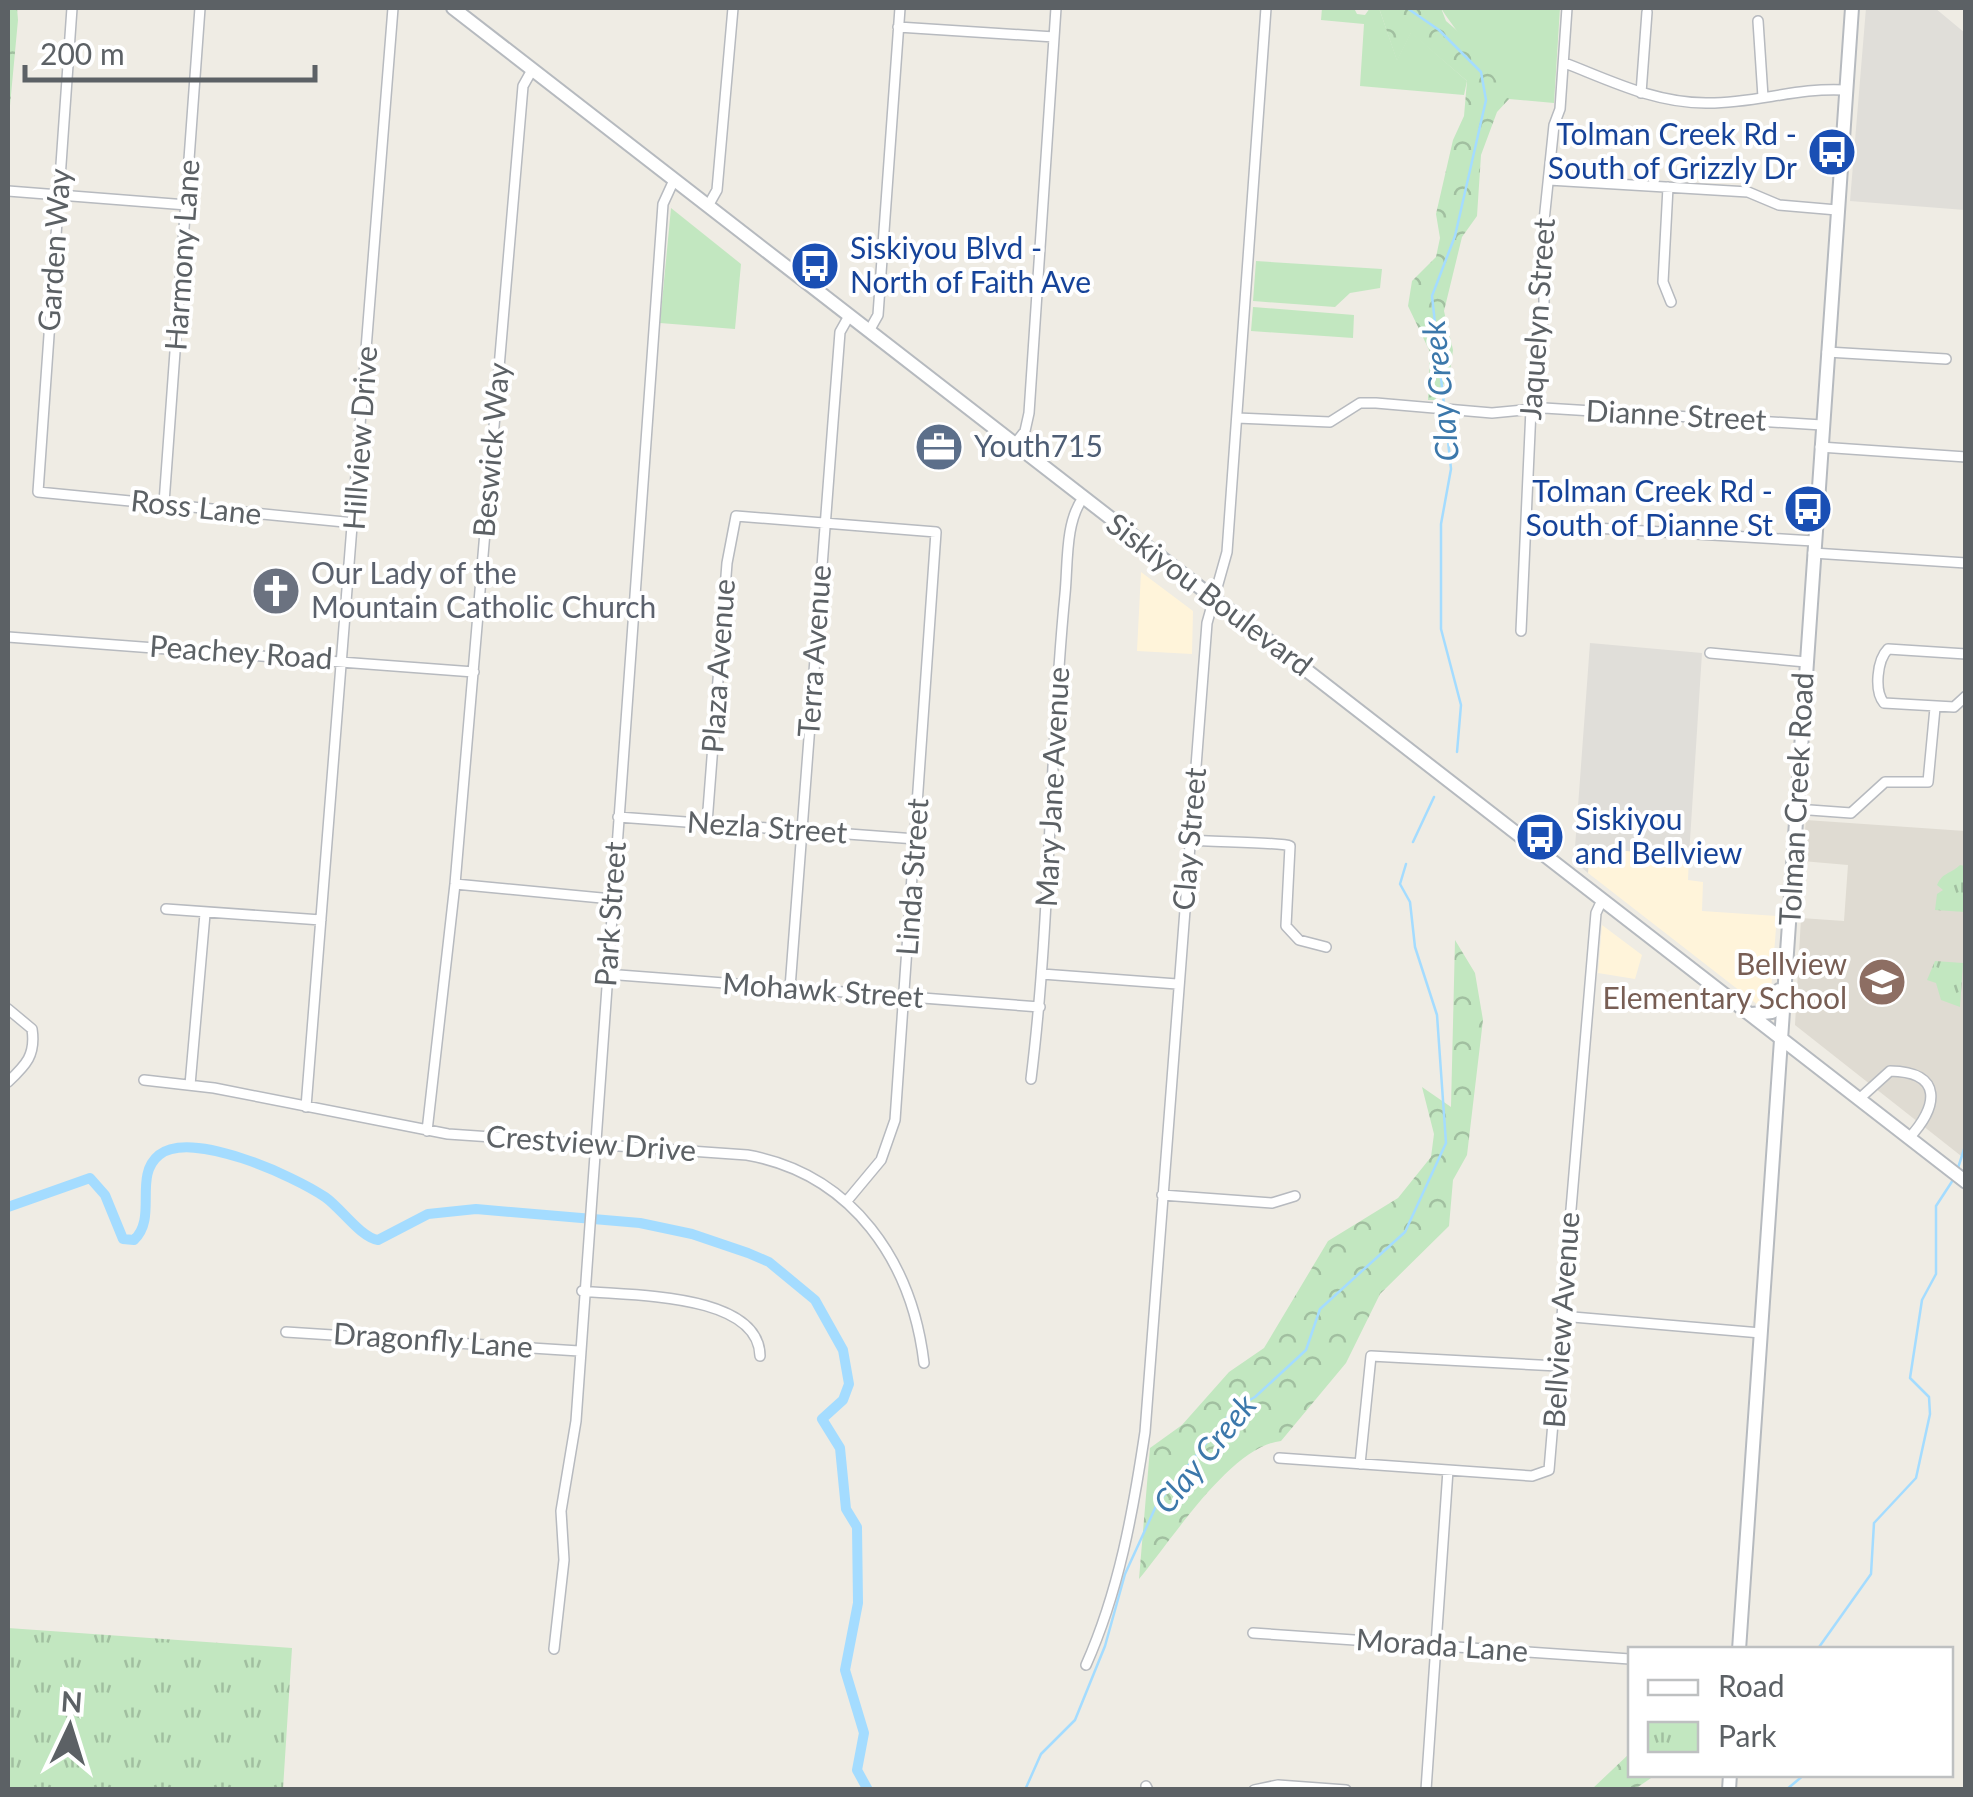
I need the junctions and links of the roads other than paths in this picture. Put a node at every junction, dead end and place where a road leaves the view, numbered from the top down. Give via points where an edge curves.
1 (72, 8) edge
2 (200, 8) edge
3 (393, 8) edge
4 (456, 8) edge
5 (733, 8) edge
6 (900, 8) edge
7 (1056, 8) edge
8 (1266, 8) edge
9 (1567, 8) edge
10 (1852, 8) edge
11 (1647, 12) dead end
12 (1758, 21) dead end
13 (898, 26) junction
14 (1054, 37) junction
15 (1565, 63) junction
16 (532, 70) junction
17 (1845, 90) junction
18 (1641, 94) junction
19 (1763, 97) junction
20 (674, 180) junction
21 (1549, 180) junction
22 (1668, 187) junction
23 (8, 191) edge
24 (59, 195) junction
25 (187, 204) junction
26 (708, 206) junction
27 (1836, 210) junction
28 (1671, 302) dead end
29 (849, 316) junction
30 (868, 331) junction
31 (1827, 352) junction
32 (1946, 359) dead end
33 (1531, 409) junction
34 (1237, 418) junction
35 (1822, 425) junction
36 (1014, 445) junction
37 (1820, 447) junction
38 (1966, 457) edge
39 (38, 492) joint
40 (1083, 498) junction
41 (164, 503) junction
42 (824, 522) junction
43 (355, 523) junction
44 (1527, 524) junction
45 (1814, 547) junction
46 (1966, 564) edge
47 (1215, 599) junction
48 (1522, 631) dead end
49 (8, 638) edge
50 (1710, 653) dead end
51 (1966, 654) edge
52 (344, 660) junction
53 (1806, 662) junction
54 (474, 672) junction
55 (1966, 696) edge
56 (1934, 708) junction
57 (1796, 808) junction
58 (618, 817) junction
59 (707, 823) junction
60 (801, 830) junction
61 (916, 839) junction
62 (1190, 840) junction
63 (455, 884) junction
64 (612, 899) junction
65 (1602, 900) junction
66 (166, 910) dead end
67 (205, 914) junction
68 (321, 920) junction
69 (1790, 930) junction
70 (1326, 947) dead end
71 (606, 974) junction
72 (1042, 974) junction
73 (1177, 984) junction
74 (790, 988) junction
75 (904, 997) junction
76 (1040, 1006) junction
77 (8, 1009) edge
78 (1748, 1013) junction
79 (1782, 1040) junction
80 (1031, 1079) dead end
81 (144, 1080) dead end
82 (8, 1082) edge
83 (190, 1084) junction
84 (1859, 1100) junction
85 (306, 1107) junction
86 (427, 1131) junction
87 (1909, 1138) junction
88 (593, 1144) junction
89 (1966, 1182) edge
90 (1162, 1195) junction
91 (1295, 1196) dead end
92 (846, 1202) junction
93 (582, 1292) junction
94 (1561, 1316) junction
95 (286, 1332) dead end
96 (1761, 1332) junction
97 (580, 1351) junction
98 (760, 1356) dead end
99 (924, 1363) dead end
100 (1558, 1366) junction
101 (1279, 1458) dead end
102 (1360, 1464) junction
103 (1448, 1470) junction
104 (1253, 1632) dead end
105 (1434, 1646) junction
106 (1739, 1647) edge
107 (554, 1649) dead end
108 (1628, 1659) edge
109 (1086, 1665) dead end
110 (1254, 1790) edge
111 (1346, 1790) edge
112 (1426, 1790) edge

1 - 24 street, Garden Way
2 - 25 street, Harmony Lane
3 - 43 street, Hillview Drive
4 - 16 main road, Siskiyou Boulevard
5 - 26 street via 717,190
6 - 13 street
7 - 14 street
8 - 34 street, Clay Street
9 - 15 street, Jaquelyn Street
10 - 17 main road, Tolman Creek Road
11 - 18 street
12 - 19 street
13 - 14 street
13 - 30 street via 878,315
14 - 36 street via 1029,413
15 - 18 street
15 - 21 street, Jaquelyn Street
16 - 20 main road, Siskiyou Boulevard
16 - 54 street, Beswick Way via 523,86
17 - 19 street
17 - 27 main road, Tolman Creek Road
18 - 19 street via 1708,104
20 - 26 main road, Siskiyou Boulevard
20 - 58 street, Park Street via 663,204
21 - 22 street
21 - 33 street, Jaquelyn Street via 1544,312
22 - 27 street via 1748,192 1779,205
22 - 28 street via 1663,282
23 - 24 street
24 - 25 street
24 - 39 street, Garden Way
25 - 41 street, Harmony Lane
26 - 29 main road, Siskiyou Boulevard
27 - 31 main road, Tolman Creek Road
29 - 30 main road, Siskiyou Boulevard
29 - 42 street, Terra Avenue via 840,332
30 - 36 main road, Siskiyou Boulevard
31 - 32 street
31 - 35 main road, Tolman Creek Road
33 - 34 street, Dianne Street via 1360,403 1330,422
33 - 35 street, Dianne Street
33 - 44 street, Jaquelyn Street
34 - 47 street, Clay Street via 1227,552
35 - 37 main road, Tolman Creek Road
36 - 40 main road, Siskiyou Boulevard
37 - 38 street
37 - 45 main road, Tolman Creek Road
39 - 41 street, Ross Lane
40 - 47 main road, Siskiyou Boulevard
40 - 72 street, Mary Jane Avenue via 1073,522 1061,636
41 - 43 street, Ross Lane
42 - 59 street, Plaza Avenue via 743,514 733,522
42 - 60 street, Terra Avenue
42 - 61 street, Linda Street via 932,530 938,536
43 - 52 street, Hillview Drive
44 - 45 street
44 - 48 street, Jaquelyn Street
45 - 46 street
45 - 53 main road, Tolman Creek Road
47 - 62 street, Clay Street via 1207,622
47 - 65 main road, Siskiyou Boulevard
49 - 52 street, Peachey Road
50 - 53 street
51 - 56 street via 1882,654 1884,704
52 - 54 street, Peachey Road
52 - 68 street, Hillview Drive
53 - 57 main road, Tolman Creek Road
54 - 63 street, Beswick Way
55 - 56 street via 1954,707
56 - 57 street via 1928,782 1885,782 1851,812
57 - 69 main road, Tolman Creek Road
58 - 59 street, Nezla Street
58 - 64 street, Park Street
59 - 60 street, Nezla Street
60 - 61 street, Nezla Street
60 - 74 street, Terra Avenue
61 - 75 street, Linda Street
62 - 70 street via 1252,846 1276,840 1290,846 1286,926 1298,940
62 - 73 street, Clay Street
63 - 64 street
63 - 86 street, Beswick Way
64 - 71 street, Park Street
65 - 78 main road, Siskiyou Boulevard
65 - 94 street, Bellview Avenue
66 - 67 street
67 - 68 street
67 - 83 street
68 - 85 street, Hillview Drive
69 - 78 main road via 1781,948 1776,1007 1766,1015
69 - 79 main road, Tolman Creek Road
71 - 74 street, Mohawk Street
71 - 88 street, Park Street
72 - 73 street
72 - 76 street, Mary Jane Avenue
73 - 90 street, Clay Street
74 - 75 street, Mohawk Street
75 - 76 street, Mohawk Street
75 - 92 street, Linda Street via 892,1136 878,1166
76 - 80 street, Mary Jane Avenue
77 - 82 street via 32,1029 35,1047
78 - 79 main road, Siskiyou Boulevard
79 - 84 main road, Siskiyou Boulevard
79 - 96 main road, Tolman Creek Road
81 - 83 street, Crestview Drive
83 - 85 street, Crestview Drive
84 - 87 main road, Siskiyou Boulevard
84 - 87 street via 1890,1071 1925,1082 1932,1092 1930,1112
85 - 86 street, Crestview Drive
86 - 88 street, Crestview Drive
87 - 89 main road, Siskiyou Boulevard
88 - 92 street, Crestview Drive via 764,1158 805,1174
88 - 93 street, Park Street
90 - 91 street via 1272,1203
90 - 109 street, Clay Street via 1145,1432 1131,1528
92 - 99 street, Crestview Drive via 900,1269
93 - 97 street, Park Street
93 - 98 street via 713,1305 751,1330
94 - 96 street
94 - 100 street, Bellview Avenue
95 - 97 street, Dragonfly Lane
96 - 106 main road, Tolman Creek Road
97 - 107 street, Park Street via 561,1511 564,1560
100 - 102 street via 1370,1356
100 - 103 street, Bellview Avenue via 1546,1474
101 - 102 street, Bellview Avenue
102 - 103 street, Bellview Avenue
103 - 105 street
104 - 105 street, Morada Lane
105 - 108 street, Morada Lane
105 - 112 street
110 - 111 street

